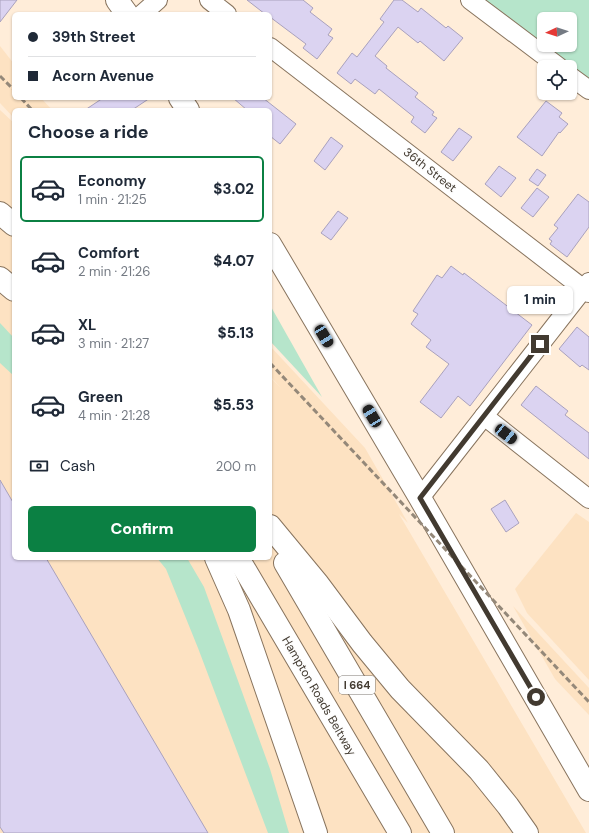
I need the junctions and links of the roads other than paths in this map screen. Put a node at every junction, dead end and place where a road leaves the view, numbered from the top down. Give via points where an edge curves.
1 (117, 0) edge
2 (158, 0) edge
3 (209, 0) edge
4 (470, 0) edge
5 (126, 12) edge
6 (144, 12) edge
7 (224, 12) edge
8 (272, 49) edge
9 (550, 60) edge
10 (577, 81) edge
11 (589, 90) edge
12 (0, 213) edge
13 (12, 223) edge
14 (272, 247) edge
15 (0, 278) edge
16 (12, 288) edge
17 (587, 288) edge
18 (484, 416) junction
19 (420, 498) junction
20 (589, 499) edge
21 (272, 528) edge
22 (272, 542) edge
23 (217, 560) edge
24 (239, 560) edge
25 (589, 790) edge
26 (316, 833) edge
27 (400, 833) edge
28 (443, 833) edge
29 (527, 833) edge

1 - 5 main road
2 - 6 street
3 - 7 street
4 - 9 street
8 - 17 street, 36th Street
10 - 11 street
12 - 13 main road
14 - 19 main road
15 - 16 main road
17 - 18 street
18 - 19 street
18 - 20 street
19 - 25 main road
21 - 29 main road via 400,689 479,770
22 - 28 main road, I 664 via 299,584
23 - 26 main road via 239,610
24 - 27 main road, Hampton Roads Beltway / I 664

